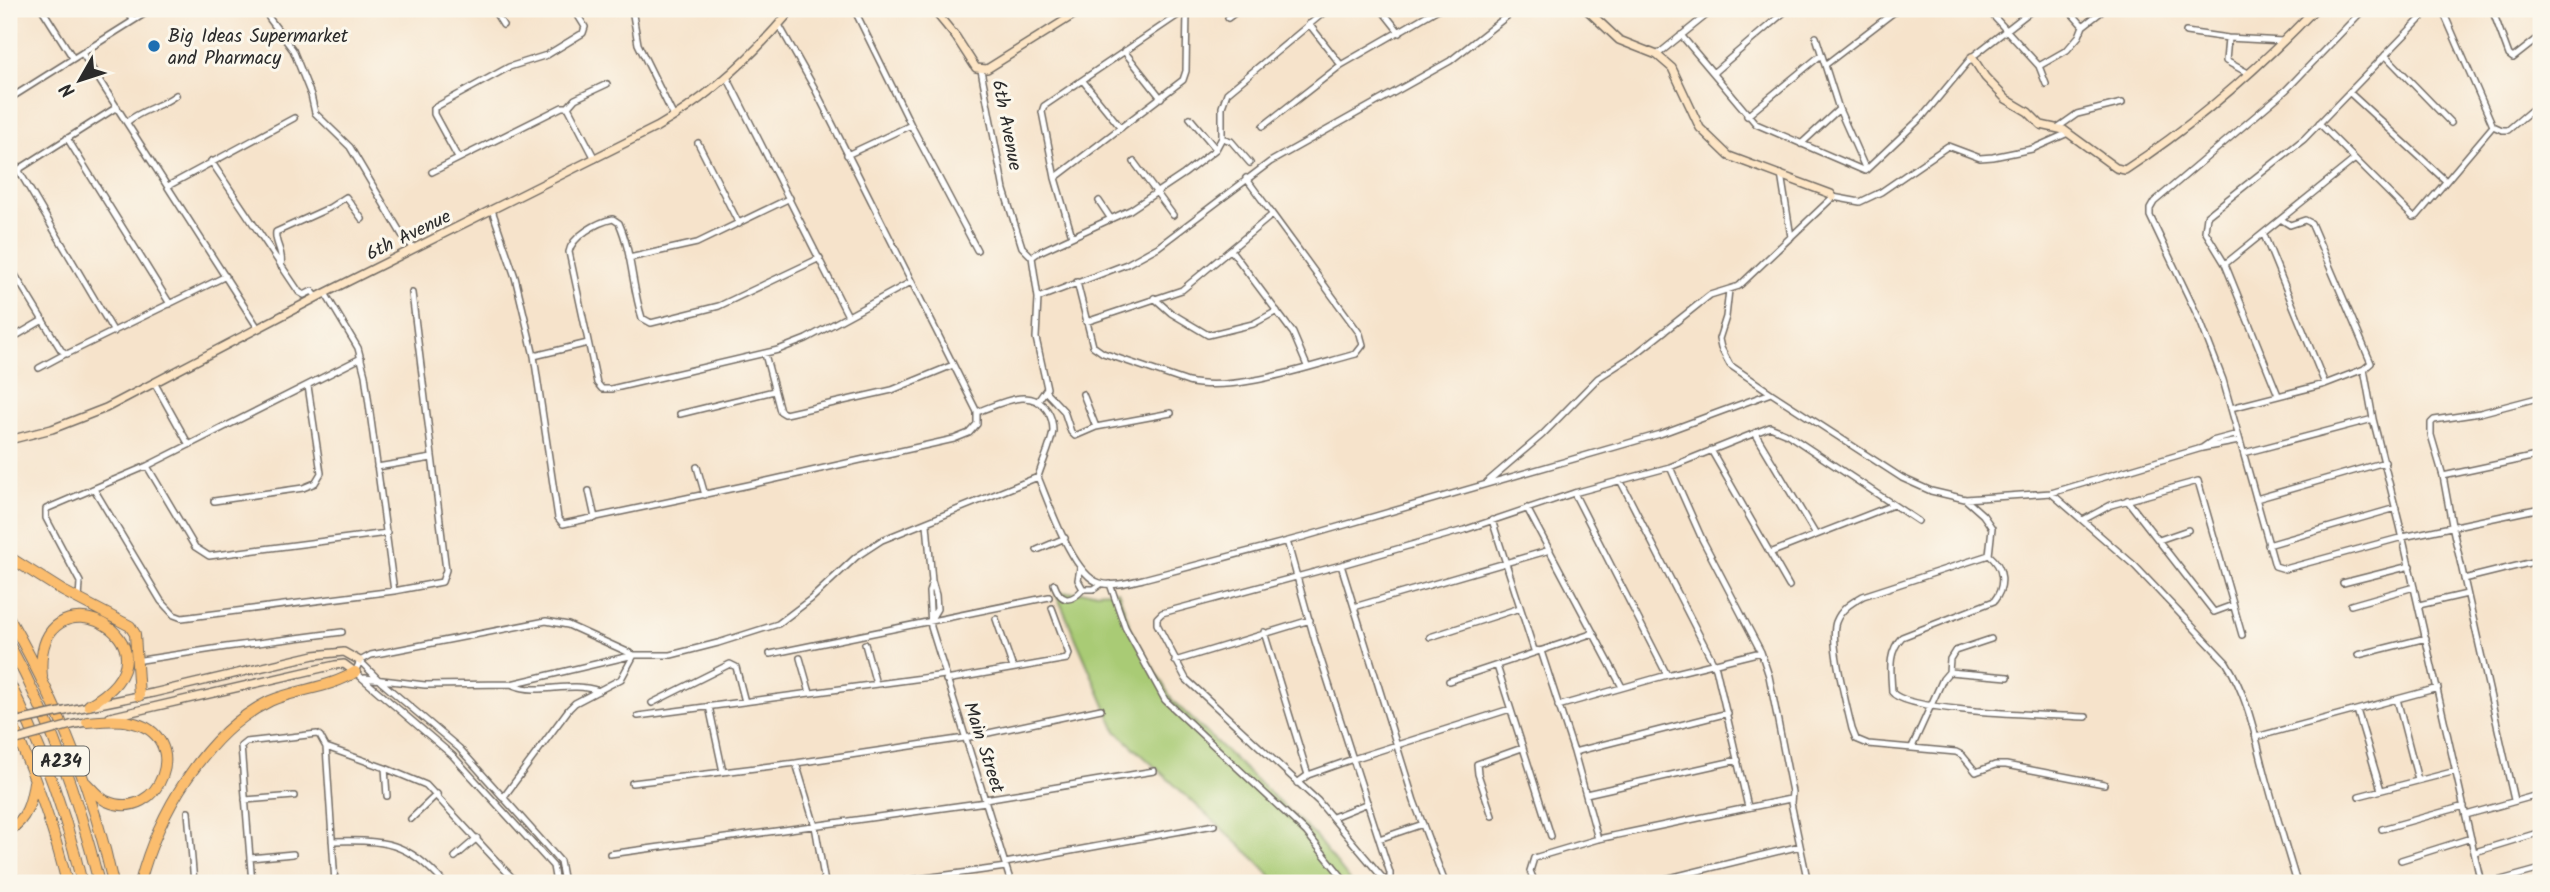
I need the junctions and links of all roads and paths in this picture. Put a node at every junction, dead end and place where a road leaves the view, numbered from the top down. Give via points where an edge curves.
1 (42, 9) edge
2 (126, 9) edge
3 (152, 9) edge
4 (265, 9) edge
5 (493, 9) edge
6 (632, 9) edge
7 (792, 9) edge
8 (854, 9) edge
9 (933, 9) edge
10 (1083, 9) edge
11 (1187, 9) edge
12 (1240, 9) edge
13 (1328, 9) edge
14 (1381, 9) edge
15 (1438, 9) edge
16 (1516, 9) edge
17 (1586, 9) edge
18 (1714, 9) edge
19 (1788, 9) edge
20 (1898, 9) edge
21 (1987, 9) edge
22 (2068, 9) edge
23 (2101, 9) edge
24 (2315, 9) edge
25 (2364, 9) edge
26 (2430, 9) edge
27 (2442, 9) edge
28 (2491, 9) edge
29 (2031, 11) dead end
30 (577, 14) dead end
31 (1228, 18) dead end
32 (133, 20) junction
33 (503, 24) dead end
34 (1309, 24) junction
35 (779, 26) junction
36 (2083, 26) junction
37 (2007, 30) junction
38 (2186, 32) dead end
39 (1400, 33) junction
40 (1681, 35) junction
41 (2541, 36) edge
42 (1816, 37) dead end
43 (2228, 38) junction
44 (2283, 41) junction
45 (1124, 51) junction
46 (82, 53) junction
47 (1657, 55) junction
48 (1821, 55) junction
49 (2385, 55) junction
50 (1972, 57) junction
51 (72, 58) junction
52 (1341, 65) junction
53 (1825, 65) junction
54 (2039, 66) junction
55 (981, 70) junction
56 (1713, 73) junction
57 (2248, 73) junction
58 (727, 77) junction
59 (1083, 81) junction
60 (607, 84) dead end
61 (2046, 84) dead end
62 (2350, 93) junction
63 (176, 95) dead end
64 (9, 97) edge
65 (1161, 98) junction
66 (2541, 102) edge
67 (2122, 103) dead end
68 (117, 107) junction
69 (568, 107) junction
70 (1839, 109) junction
71 (1747, 116) junction
72 (674, 117) junction
73 (294, 118) dead end
74 (1191, 118) dead end
75 (127, 122) junction
76 (2319, 123) junction
77 (2451, 123) dead end
78 (911, 125) junction
79 (1263, 126) dead end
80 (2493, 126) junction
81 (1121, 128) junction
82 (2057, 128) junction
83 (2068, 133) junction
84 (67, 138) junction
85 (1222, 138) junction
86 (698, 143) dead end
87 (1801, 144) junction
88 (1216, 149) junction
89 (847, 155) junction
90 (458, 158) junction
91 (595, 159) junction
92 (2355, 159) junction
93 (211, 161) junction
94 (1134, 162) dead end
95 (1250, 163) dead end
96 (1866, 170) junction
97 (432, 172) dead end
98 (1781, 174) junction
99 (1055, 178) junction
100 (1246, 178) junction
101 (2446, 181) junction
102 (168, 186) junction
103 (1157, 193) junction
104 (1833, 197) junction
105 (790, 198) junction
106 (1099, 201) dead end
107 (492, 210) junction
108 (1173, 215) dead end
109 (1272, 215) junction
110 (362, 219) dead end
111 (1111, 219) junction
112 (2282, 220) junction
113 (740, 224) junction
114 (2264, 235) junction
115 (1072, 236) junction
116 (1791, 237) junction
117 (414, 248) junction
118 (977, 250) dead end
119 (1231, 250) junction
120 (1032, 257) junction
121 (629, 258) junction
122 (820, 258) junction
123 (2225, 264) junction
124 (9, 265) edge
125 (281, 266) junction
126 (226, 276) junction
127 (911, 282) junction
128 (1077, 282) junction
129 (1729, 290) junction
130 (325, 293) junction
131 (411, 293) dead end
132 (317, 297) junction
133 (1038, 298) junction
134 (1154, 298) junction
135 (170, 304) junction
136 (1277, 312) junction
137 (848, 316) junction
138 (43, 320) junction
139 (1086, 322) junction
140 (258, 328) junction
141 (114, 332) junction
142 (9, 340) edge
143 (588, 343) junction
144 (65, 354) junction
145 (765, 354) junction
146 (534, 356) junction
147 (361, 358) junction
148 (953, 365) junction
149 (1307, 366) junction
150 (39, 369) dead end
151 (2364, 369) junction
152 (155, 384) junction
153 (2325, 384) junction
154 (308, 386) junction
155 (774, 391) junction
156 (1046, 392) junction
157 (1771, 393) junction
158 (1083, 394) dead end
159 (2278, 395) junction
160 (2541, 397) edge
161 (1038, 401) junction
162 (2231, 408) junction
163 (977, 412) junction
164 (1171, 413) dead end
165 (680, 414) dead end
166 (2374, 419) junction
167 (1096, 427) junction
168 (1755, 433) junction
169 (2238, 437) junction
170 (9, 440) edge
171 (189, 445) junction
172 (1711, 450) junction
173 (2244, 453) junction
174 (2541, 455) edge
175 (432, 458) junction
176 (2385, 462) junction
177 (147, 466) junction
178 (377, 467) junction
179 (697, 467) dead end
180 (1670, 467) junction
181 (2443, 476) junction
182 (1038, 477) junction
183 (1620, 480) junction
184 (1485, 484) junction
185 (94, 489) junction
186 (589, 491) dead end
187 (1574, 493) junction
188 (2051, 493) junction
189 (705, 495) junction
190 (1965, 499) junction
191 (2256, 499) junction
192 (2127, 500) junction
193 (214, 502) dead end
194 (1893, 505) junction
195 (1527, 508) junction
196 (2396, 508) junction
197 (2541, 508) edge
198 (595, 518) junction
199 (1492, 520) junction
200 (2083, 520) junction
201 (1918, 521) dead end
202 (927, 524) junction
203 (2452, 526) junction
204 (2188, 530) dead end
205 (387, 533) junction
206 (1816, 535) junction
207 (2403, 537) junction
208 (1065, 538) junction
209 (2159, 540) junction
210 (1287, 541) junction
211 (2268, 545) junction
212 (1037, 550) dead end
213 (1550, 550) junction
214 (1770, 553) junction
215 (1989, 555) junction
216 (9, 557) edge
217 (2540, 561) edge
218 (1506, 564) junction
219 (1341, 565) junction
220 (2410, 566) junction
221 (1080, 568) junction
222 (2541, 569) edge
223 (1297, 577) junction
224 (2464, 579) junction
225 (2343, 583) dead end
226 (1054, 584) dead end
227 (1101, 584) junction
228 (1110, 584) junction
229 (1789, 586) dead end
230 (2414, 587) junction
231 (1083, 589) junction
232 (394, 592) junction
233 (2467, 594) junction
234 (1049, 597) dead end
235 (79, 600) junction
236 (2233, 605) junction
237 (2419, 605) junction
238 (2351, 606) dead end
239 (1354, 607) junction
240 (1052, 608) dead end
241 (1520, 608) junction
242 (9, 618) edge
243 (996, 620) dead end
244 (1310, 620) junction
245 (930, 621) junction
246 (342, 632) dead end
247 (1264, 632) junction
248 (1594, 632) junction
249 (2242, 635) dead end
250 (1430, 637) dead end
251 (2426, 638) junction
252 (1991, 639) dead end
253 (9, 644) edge
254 (865, 644) dead end
255 (1541, 652) junction
256 (1761, 652) junction
257 (769, 654) dead end
258 (634, 655) junction
259 (2358, 655) dead end
260 (800, 658) dead end
261 (360, 661) junction
262 (1174, 661) junction
263 (135, 662) junction
264 (1714, 664) junction
265 (1497, 666) junction
266 (1013, 668) junction
267 (1949, 672) junction
268 (359, 675) junction
269 (1667, 675) junction
270 (946, 677) junction
271 (2008, 677) dead end
272 (381, 681) junction
273 (1449, 681) dead end
274 (9, 682) edge
275 (43, 684) junction
276 (511, 684) junction
277 (876, 684) junction
278 (1622, 687) junction
279 (2438, 688) junction
280 (599, 691) junction
281 (810, 693) junction
282 (139, 696) junction
283 (2397, 699) junction
284 (745, 702) junction
285 (652, 703) dead end
286 (89, 705) junction
287 (709, 706) junction
288 (1558, 706) junction
289 (1933, 706) junction
290 (1101, 709) dead end
291 (1510, 709) junction
292 (2357, 710) junction
293 (1728, 713) junction
294 (9, 716) edge
295 (638, 716) dead end
296 (2086, 717) dead end
297 (87, 722) junction
298 (9, 723) edge
299 (2256, 737) junction
300 (965, 738) junction
301 (9, 742) edge
302 (1397, 745) junction
303 (326, 747) junction
304 (1912, 747) junction
305 (1522, 748) junction
306 (1574, 752) junction
307 (1353, 758) junction
308 (1738, 760) junction
309 (796, 763) junction
310 (385, 768) junction
311 (1154, 771) dead end
312 (2456, 771) junction
313 (723, 772) junction
314 (1308, 775) junction
315 (35, 778) junction
316 (82, 780) junction
317 (2418, 780) junction
318 (632, 783) dead end
319 (1297, 783) junction
320 (2104, 784) dead end
321 (2381, 790) junction
322 (437, 794) junction
323 (1586, 794) junction
324 (2541, 794) edge
325 (294, 796) dead end
326 (387, 796) dead end
327 (2358, 796) dead end
328 (503, 798) junction
329 (1790, 799) junction
330 (245, 800) junction
331 (2514, 800) junction
332 (985, 801) junction
333 (1368, 803) junction
334 (2464, 806) junction
335 (1748, 807) junction
336 (188, 812) dead end
337 (1492, 816) dead end
338 (2466, 816) junction
339 (1333, 817) junction
340 (411, 819) dead end
341 (1423, 824) junction
342 (1214, 825) dead end
343 (815, 826) junction
344 (2382, 829) dead end
345 (9, 831) edge
346 (2541, 832) edge
347 (1551, 836) dead end
348 (477, 838) junction
349 (2471, 838) junction
350 (1379, 839) junction
351 (1598, 839) junction
352 (332, 841) junction
353 (1800, 846) junction
354 (2475, 852) junction
355 (293, 854) dead end
356 (610, 854) dead end
357 (455, 857) dead end
358 (250, 858) junction
359 (2401, 860) dead end
360 (1006, 865) junction
361 (2541, 869) edge
362 (9, 875) edge
363 (19, 883) edge
364 (67, 883) edge
365 (82, 883) edge
366 (99, 883) edge
367 (113, 883) edge
368 (140, 883) edge
369 (194, 883) edge
370 (252, 883) edge
371 (335, 883) edge
372 (444, 883) edge
373 (517, 883) edge
374 (556, 883) edge
375 (564, 883) edge
376 (825, 883) edge
377 (888, 883) edge
378 (1012, 883) edge
379 (1347, 883) edge
380 (1388, 883) edge
381 (1445, 883) edge
382 (1535, 883) edge
383 (1649, 883) edge
384 (1808, 883) edge
385 (2297, 883) edge
386 (2482, 883) edge
387 (2490, 883) edge

1 - 51 street
2 - 32 street
3 - 32 street
4 - 117 street via 293,50 315,113 350,147
5 - 33 street
6 - 72 street via 638,44
7 - 35 street, 6th Avenue
8 - 78 street
9 - 55 street, 6th Avenue
10 - 55 street
11 - 45 street
11 - 65 street via 1185,76
12 - 31 street
13 - 34 street
14 - 39 street
15 - 39 street
16 - 100 street via 1450,61
17 - 47 street via 1619,40
18 - 40 street
19 - 56 street
20 - 53 street
21 - 37 street
22 - 36 street
23 - 36 street
24 - 44 street
25 - 162 street via 2287,90 2150,209 2201,323
26 - 49 street
27 - 80 street
28 - 41 street via 2513,58
29 - 37 street
30 - 90 street via 585,27 583,33 434,108
32 - 46 street
34 - 52 street
34 - 85 street via 1227,93
35 - 58 street, 6th Avenue
35 - 89 street
36 - 54 street via 2067,50
37 - 50 street
37 - 54 street
38 - 43 street
39 - 52 street
40 - 47 street
40 - 56 street
42 - 48 street
43 - 44 street
43 - 57 street via 2226,61
44 - 57 street
45 - 59 street
45 - 65 street
46 - 51 street
46 - 68 street
47 - 98 street via 1674,70 1700,128 1729,156
48 - 53 street
48 - 71 street
49 - 62 street
49 - 77 street
50 - 82 street via 2007,99 2041,125
50 - 96 street via 1923,116
51 - 64 street
52 - 79 street
53 - 70 street
54 - 61 street
55 - 120 street, 6th Avenue via 1004,190 1021,247
56 - 71 street
57 - 83 street via 2125,170
58 - 72 street, 6th Avenue
58 - 105 street
59 - 81 street
59 - 99 street via 1048,102 1042,112
60 - 69 street
62 - 76 street
62 - 101 street
63 - 75 street
65 - 81 street
66 - 80 street via 2508,130
67 - 82 street via 2077,114
68 - 75 street
68 - 84 street
69 - 90 street
69 - 91 street
70 - 87 street
70 - 96 street
71 - 87 street
72 - 91 street, 6th Avenue
73 - 93 street
74 - 88 street
75 - 102 street
76 - 92 street
76 - 123 street via 2207,216 2205,231
78 - 89 street
78 - 118 street
80 - 101 street
81 - 99 street
82 - 83 street
83 - 104 street via 2032,149 1986,158 1948,146 1860,202
84 - 135 street
84 - 141 street via 21,168 20,174
85 - 88 street
85 - 95 street via 1231,141
86 - 113 street
87 - 96 street
88 - 103 street
89 - 127 street
90 - 97 street
91 - 107 street, 6th Avenue
92 - 101 street via 2413,216
92 - 112 street
93 - 102 street
93 - 125 street
94 - 103 street
98 - 104 street
98 - 116 street
99 - 115 street
100 - 109 street
100 - 128 street via 1158,247
102 - 126 street
103 - 108 street
103 - 111 street
104 - 116 street
105 - 113 street
105 - 122 street
106 - 111 street
107 - 117 street, 6th Avenue
107 - 146 street via 515,276
109 - 119 street
109 - 149 street via 1363,340 1356,354
110 - 125 street via 346,197 276,232 283,255
111 - 115 street
112 - 114 street
112 - 151 street via 2293,225 2305,220 2311,223 2371,363
113 - 121 street via 697,243
114 - 123 street
114 - 153 street
115 - 120 street
116 - 129 street
117 - 130 street, 6th Avenue
119 - 134 street via 1187,287
119 - 136 street
120 - 133 street
121 - 122 street via 642,318 651,323 719,306
121 - 143 street via 621,226 613,219 569,247
122 - 137 street
123 - 159 street
124 - 138 street
125 - 132 street via 299,292 314,291
126 - 135 street
126 - 140 street
127 - 137 street
127 - 148 street
128 - 133 street
128 - 139 street
129 - 157 street via 1721,348 1730,365
129 - 184 street via 1705,298 1598,378
130 - 132 street, 6th Avenue
130 - 147 street
131 - 175 street
132 - 140 street, 6th Avenue
133 - 156 street via 1036,338
134 - 136 street via 1208,335 1253,324
134 - 139 street
135 - 141 street
136 - 149 street
137 - 145 street
138 - 142 street
138 - 144 street
139 - 149 street via 1097,350 1202,385 1228,385
140 - 152 street, 6th Avenue
141 - 144 street
143 - 145 street via 597,383 607,390
143 - 146 street
144 - 150 street
145 - 155 street
146 - 198 street via 558,518 566,525
147 - 154 street
147 - 178 street
148 - 155 street via 892,390 785,414
148 - 163 street
151 - 153 street
151 - 166 street
152 - 170 street, 6th Avenue via 74,421
152 - 171 street
153 - 159 street
154 - 171 street
154 - 193 street via 321,473 318,480 303,488
155 - 165 street
156 - 161 street
156 - 167 street via 1064,411 1073,435 1078,437
157 - 184 street via 1660,435
157 - 190 street via 1902,478 1931,492
158 - 167 street
159 - 162 street
160 - 181 street via 2434,420 2431,435
161 - 163 street via 1016,398
161 - 182 street via 1053,428
162 - 169 street
163 - 189 street via 974,429 954,439
164 - 167 street
166 - 173 street
166 - 176 street
168 - 172 street
168 - 194 street via 1777,428
168 - 206 street
169 - 173 street
169 - 188 street
171 - 177 street
172 - 180 street
172 - 214 street
173 - 191 street
174 - 181 street
175 - 178 street
175 - 232 street via 444,579
176 - 191 street
176 - 196 street
177 - 185 street
177 - 205 street via 195,547 209,556
178 - 205 street
179 - 189 street
180 - 183 street
180 - 256 street
181 - 203 street
182 - 202 street
182 - 208 street
183 - 187 street
183 - 264 street
184 - 210 street
185 - 232 street via 161,601 178,617
185 - 235 street via 50,506 45,513 80,582
186 - 198 street
187 - 195 street
187 - 269 street
188 - 190 street
188 - 200 street
189 - 198 street
190 - 215 street via 1992,528
191 - 211 street
192 - 200 street
192 - 209 street
192 - 236 street via 2198,481
194 - 201 street
194 - 206 street
195 - 199 street
195 - 213 street
196 - 207 street
196 - 211 street
197 - 203 street
199 - 218 street
199 - 219 street
200 - 299 street via 2135,566 2226,662 2249,709
202 - 245 street, Main Street via 937,609
202 - 258 street via 867,549 778,624 671,655
203 - 207 street
203 - 224 street
204 - 209 street
205 - 232 street
206 - 214 street
207 - 211 street via 2285,569 2275,566
207 - 220 street
208 - 212 street
208 - 221 street
209 - 236 street via 2214,611
210 - 223 street
210 - 228 street
213 - 218 street
213 - 248 street
214 - 229 street
215 - 289 street via 1997,562 2003,584 1994,601 1910,633 1897,643 1890,659 1895,697
215 - 304 street via 1863,596 1848,605 1835,625 1856,739
216 - 235 highway
217 - 222 street
217 - 224 street
218 - 239 street
218 - 241 street
219 - 223 street
219 - 239 street
220 - 225 street
220 - 230 street
221 - 227 street
221 - 231 street via 1078,580
223 - 244 street
223 - 262 street via 1162,613 1157,624
224 - 233 street
226 - 231 street via 1057,593 1067,599
227 - 228 street
227 - 231 street
228 - 379 street via 1125,627 1165,700 1306,832
230 - 237 street
230 - 238 street
233 - 237 street
233 - 331 street
234 - 245 street
235 - 263 highway via 130,626 135,634
236 - 249 street
237 - 251 street
239 - 302 street
240 - 266 street via 1069,657
241 - 250 street
241 - 255 street via 1534,650
242 - 275 highway
243 - 266 street
244 - 247 street
244 - 307 street
245 - 257 street
245 - 270 street, Main Street
246 - 263 street
247 - 262 street
247 - 314 street
248 - 255 street
248 - 278 street
251 - 259 street
251 - 279 street
252 - 267 street via 1955,651
253 - 366 highway, A234 via 64,767
254 - 277 street
255 - 265 street
255 - 288 street
256 - 264 street
256 - 329 street
258 - 261 street via 568,625 547,621 371,655
258 - 276 street
258 - 280 street via 621,679
260 - 281 street
261 - 268 street
261 - 272 street
261 - 282 street via 344,652 314,655
262 - 319 street via 1186,679
263 - 282 highway
264 - 269 street
264 - 293 street
265 - 273 street
265 - 291 street
266 - 270 street
267 - 271 street
267 - 289 street
268 - 272 street
268 - 297 street via 344,664 335,665
268 - 368 highway via 269,702 226,733 183,785 158,833
268 - 374 street via 452,755 553,866
269 - 278 street
270 - 277 street
270 - 300 street, Main Street
272 - 276 street
272 - 328 street via 459,748
274 - 365 highway, A234 via 43,756
275 - 286 highway via 41,655 48,635 74,618 97,620 117,634 125,663 113,689
275 - 316 highway
276 - 280 street via 541,689 585,686
277 - 281 street
278 - 288 street
279 - 283 street
279 - 312 street
280 - 328 street via 569,709
281 - 284 street
282 - 286 street
283 - 292 street
283 - 317 street
284 - 285 street via 736,667 730,664
284 - 287 street
286 - 298 street, bridge
287 - 295 street
287 - 313 street
288 - 306 street
289 - 296 street
289 - 304 street
290 - 300 street
291 - 302 street
291 - 305 street
292 - 299 street
292 - 321 street
293 - 306 street
293 - 308 street
294 - 315 highway
297 - 301 street, bridge
297 - 316 highway via 118,720 146,728 157,737 167,768 155,789 135,803 107,801
299 - 385 street
300 - 309 street
300 - 332 street, Main Street
302 - 307 street
302 - 341 street
303 - 310 street
303 - 330 street via 317,734 243,743
303 - 352 street
304 - 320 street via 1956,752 1976,772 2006,765
305 - 337 street via 1477,764
305 - 347 street
306 - 323 street
307 - 314 street
307 - 333 street
308 - 323 street
308 - 335 street
309 - 313 street
309 - 343 street
310 - 322 street via 413,778
310 - 326 street
311 - 332 street
312 - 317 street
312 - 334 street
313 - 318 street
314 - 319 street
315 - 345 highway via 24,817
315 - 364 highway
316 - 367 highway
317 - 321 street
319 - 339 street
321 - 327 street
322 - 340 street
322 - 348 street
323 - 351 street
324 - 331 street
325 - 330 street
328 - 375 street via 560,861
329 - 335 street
329 - 353 street
330 - 358 street
331 - 338 street
332 - 343 street
332 - 360 street, Main Street
333 - 339 street
333 - 350 street
334 - 338 street
334 - 344 street
335 - 351 street
336 - 369 street
338 - 349 street
339 - 380 street
341 - 350 street
341 - 381 street
342 - 360 street
343 - 356 street
343 - 376 street
346 - 354 street
348 - 357 street
348 - 373 street
349 - 354 street
349 - 359 street
350 - 380 street via 1390,873
351 - 382 street via 1534,858 1530,871
352 - 371 street
352 - 372 street via 373,840 397,845
353 - 383 street
353 - 384 street
354 - 386 street
355 - 358 street
358 - 370 street
360 - 377 street
360 - 378 street, Main Street
361 - 387 street
362 - 363 highway

